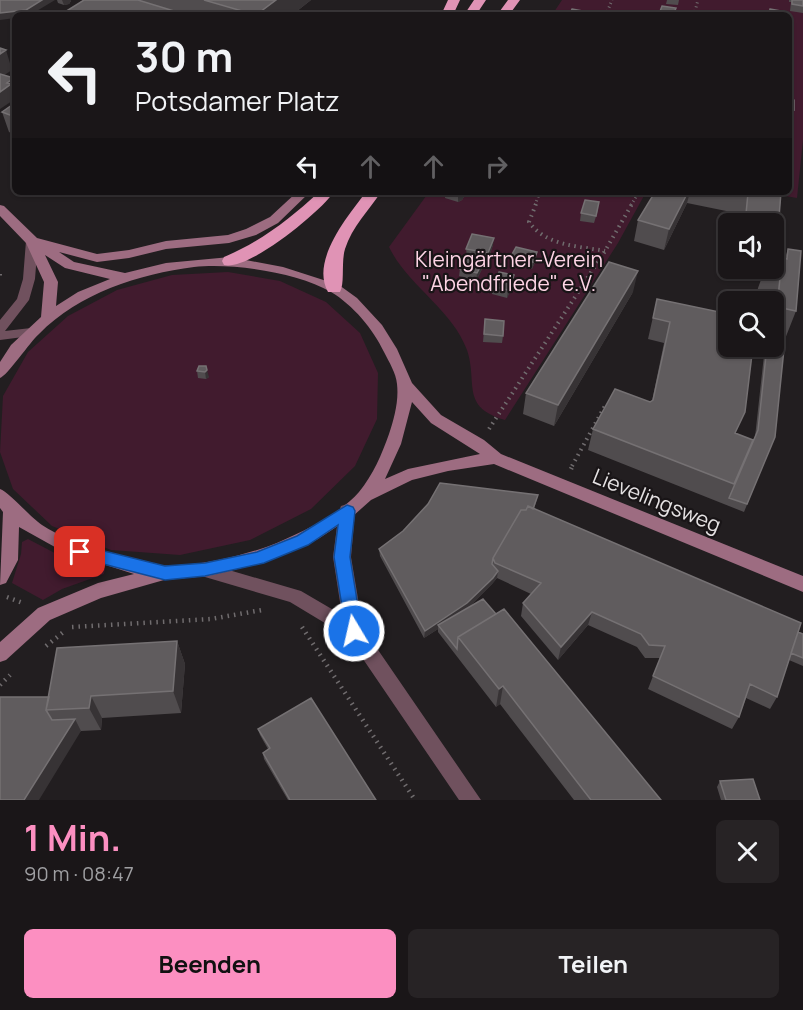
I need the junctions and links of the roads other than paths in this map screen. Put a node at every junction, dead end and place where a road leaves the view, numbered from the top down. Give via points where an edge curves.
1 (301, 195) edge
2 (324, 195) edge
3 (372, 195) edge
4 (0, 209) edge
5 (33, 241) junction
6 (230, 261) junction
7 (126, 278) junction
8 (334, 288) junction
9 (48, 318) junction
10 (0, 328) edge
11 (31, 332) junction
12 (0, 336) edge
13 (0, 373) edge
14 (405, 385) junction
15 (495, 458) junction
16 (366, 495) junction
17 (0, 496) edge
18 (347, 511) junction
19 (11, 512) junction
20 (205, 570) junction
21 (165, 573) junction
22 (0, 578) edge
23 (803, 584) edge
24 (354, 631) junction
25 (0, 654) edge
26 (471, 800) edge

1 - 5 main road via 274,220 229,238 98,258
2 - 6 highway via 286,230
3 - 8 highway via 336,250 331,267
4 - 5 main road
5 - 7 main road via 70,265
5 - 9 main road via 51,282
5 - 10 lane via 23,300
6 - 7 main road via 163,267
6 - 8 main road via 296,275
7 - 9 main road via 90,291
8 - 14 main road via 362,312 388,345
9 - 11 main road
11 - 12 lane
11 - 13 main road
14 - 15 main road, Lievelingsweg via 436,419
14 - 16 main road via 389,455
15 - 16 main road via 408,475
15 - 23 main road, Lievelingsweg
16 - 18 main road
17 - 19 main road
18 - 20 main road via 302,540 259,559
18 - 24 street via 342,557
19 - 21 main road via 49,539 80,552
19 - 22 main road via 9,560
20 - 21 main road
20 - 24 street via 295,596
21 - 25 main road via 98,591 44,614
24 - 26 street

